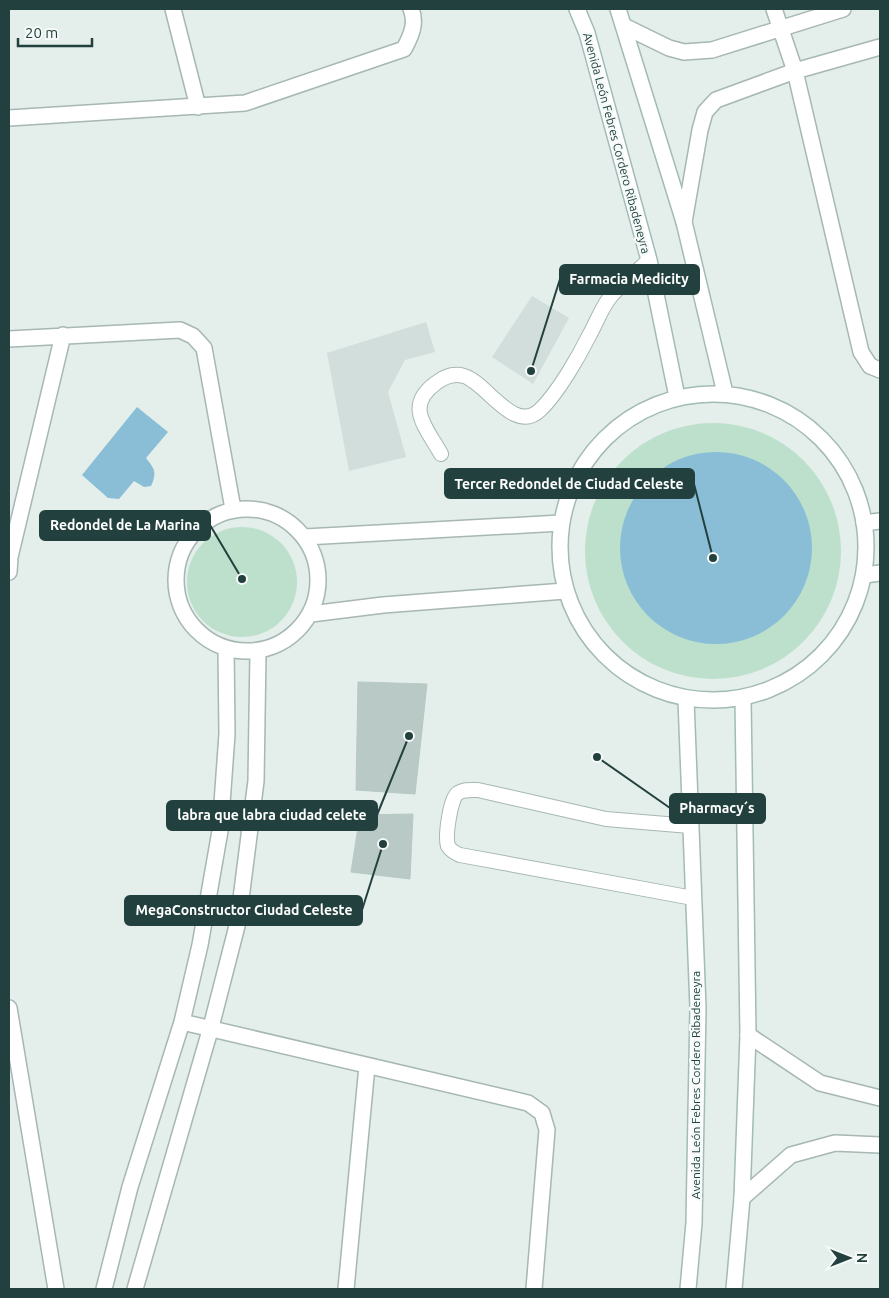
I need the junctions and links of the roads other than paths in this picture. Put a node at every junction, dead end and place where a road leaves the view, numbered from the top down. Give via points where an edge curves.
1 (173, 9) edge
2 (577, 9) edge
3 (618, 9) edge
4 (774, 9) edge
5 (843, 9) edge
6 (412, 12) edge
7 (626, 27) junction
8 (782, 28) junction
9 (880, 47) edge
10 (795, 71) junction
11 (198, 107) junction
12 (9, 118) edge
13 (684, 222) junction
14 (649, 260) junction
15 (63, 334) junction
16 (9, 339) edge
17 (880, 370) edge
18 (725, 393) junction
19 (677, 396) junction
20 (441, 454) dead end
21 (233, 509) junction
22 (880, 521) edge
23 (864, 522) junction
24 (561, 523) junction
25 (305, 537) junction
26 (9, 572) edge
27 (880, 573) edge
28 (864, 575) junction
29 (565, 591) junction
30 (311, 614) junction
31 (226, 649) junction
32 (258, 652) junction
33 (743, 699) junction
34 (686, 700) junction
35 (690, 826) junction
36 (693, 898) junction
37 (9, 1008) edge
38 (182, 1022) junction
39 (211, 1027) junction
40 (748, 1035) junction
41 (366, 1066) junction
42 (880, 1098) edge
43 (880, 1145) edge
44 (742, 1198) junction
45 (56, 1289) edge
46 (104, 1289) edge
47 (135, 1289) edge
48 (346, 1289) edge
49 (534, 1289) edge
50 (688, 1289) edge
51 (734, 1289) edge

1 - 11 street
2 - 14 street, Avenida León Febres Cordero Ribadeneyra via 587,33
3 - 7 street
4 - 8 street
5 - 8 street
6 - 11 street via 412,34 404,49 245,103
7 - 8 street via 684,52 712,50
7 - 13 street
8 - 10 street
9 - 10 street
10 - 13 street via 716,100 705,112
10 - 17 street via 861,352 870,366
11 - 12 street
13 - 18 street
14 - 19 street, Avenida León Febres Cordero Ribadeneyra
14 - 20 lane via 608,300 581,351 534,415 513,413 473,379 463,375 444,377 433,385 420,399 418,409
15 - 16 street
15 - 21 street via 180,330 193,336 204,348
15 - 26 street
18 - 19 street
18 - 23 street via 775,406 817,434 848,474
19 - 24 street via 622,422 581,466
21 - 25 street via 268,512 285,519
21 - 31 street via 208,520 189,539 178,563 176,590 185,616 202,637
22 - 23 street
23 - 28 street
24 - 25 street
24 - 29 street
25 - 30 street via 317,562 319,589
27 - 28 street
28 - 33 street via 842,631 799,675
29 - 30 street
29 - 34 street via 591,642 633,680
30 - 32 street via 289,640
31 - 32 street
31 - 38 street via 227,734 220,831 200,945
32 - 39 street via 256,781 238,922
33 - 34 street
33 - 40 street
34 - 35 street, Avenida León Febres Cordero Ribadeneyra
35 - 36 street, Avenida León Febres Cordero Ribadeneyra
35 - 36 lane via 606,819 466,790 454,798 446,835 453,852 460,855
36 - 50 street, Avenida León Febres Cordero Ribadeneyra via 698,1018 694,1223
37 - 45 street
38 - 39 street
38 - 46 street via 130,1187
39 - 41 street
39 - 47 street
40 - 42 street via 820,1082
40 - 44 street
41 - 48 street
41 - 49 street via 528,1103 542,1113 547,1130
43 - 44 street via 835,1143 790,1155
44 - 51 street

